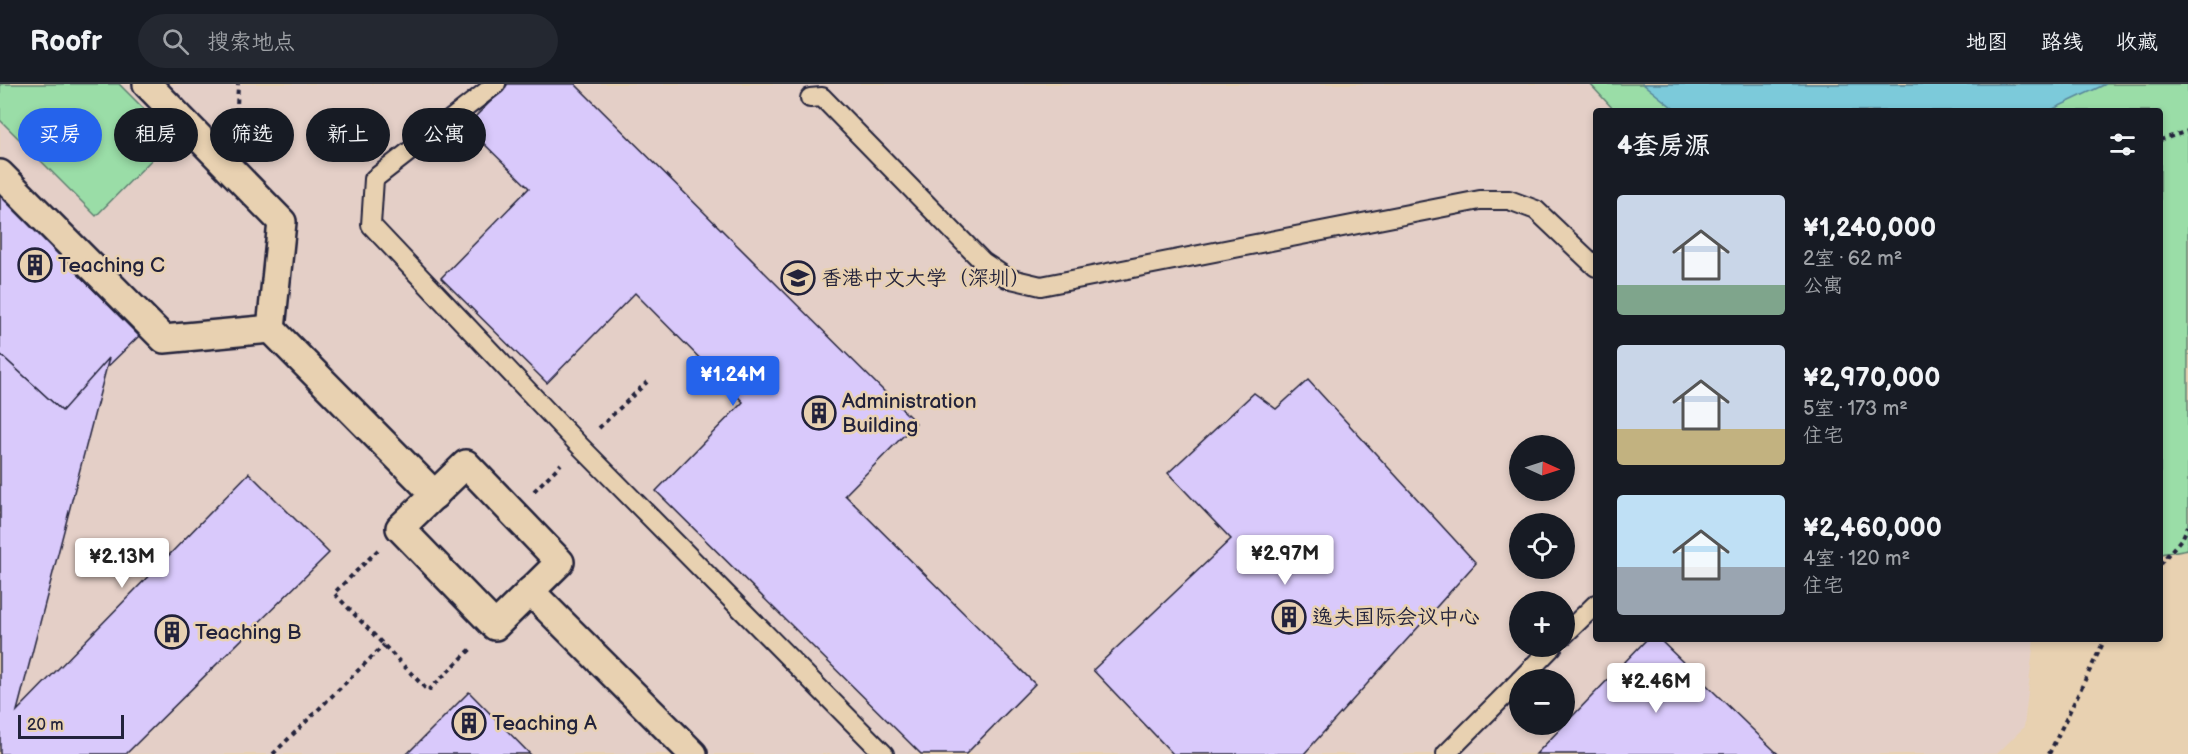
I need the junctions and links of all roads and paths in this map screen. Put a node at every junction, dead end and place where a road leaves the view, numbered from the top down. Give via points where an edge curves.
1 (147, 84) edge
2 (496, 84) edge
3 (810, 98) dead end
4 (2188, 131) edge
5 (2163, 139) edge
6 (0, 174) edge
7 (1593, 264) edge
8 (272, 329) junction
9 (647, 382) dead end
10 (580, 446) junction
11 (435, 495) junction
12 (513, 512) junction
13 (2188, 526) edge
14 (400, 528) junction
15 (2163, 560) edge
16 (530, 591) junction
17 (1593, 607) edge
18 (1575, 624) edge
19 (495, 626) junction
20 (2104, 642) edge
21 (384, 645) junction
22 (1542, 657) edge
23 (1531, 669) edge
24 (1509, 691) edge
25 (273, 754) edge
26 (693, 754) edge
27 (884, 754) edge
28 (1446, 754) edge
29 (2049, 754) edge

1 - 8 street via 282,222
2 - 10 lane via 374,178 371,225
3 - 7 lane via 822,97 982,262 1007,278 1041,286 1480,200 1509,200 1536,210
4 - 5 path
6 - 8 street via 164,339
8 - 11 street
9 - 10 path
10 - 12 path
10 - 27 lane
11 - 12 street via 466,464
11 - 14 street
12 - 16 street via 560,562
13 - 15 path
14 - 19 street
14 - 21 path via 334,593
16 - 19 street
16 - 26 street
17 - 18 lane
19 - 21 path via 428,691
20 - 29 path
21 - 25 path
22 - 23 lane
24 - 28 lane

